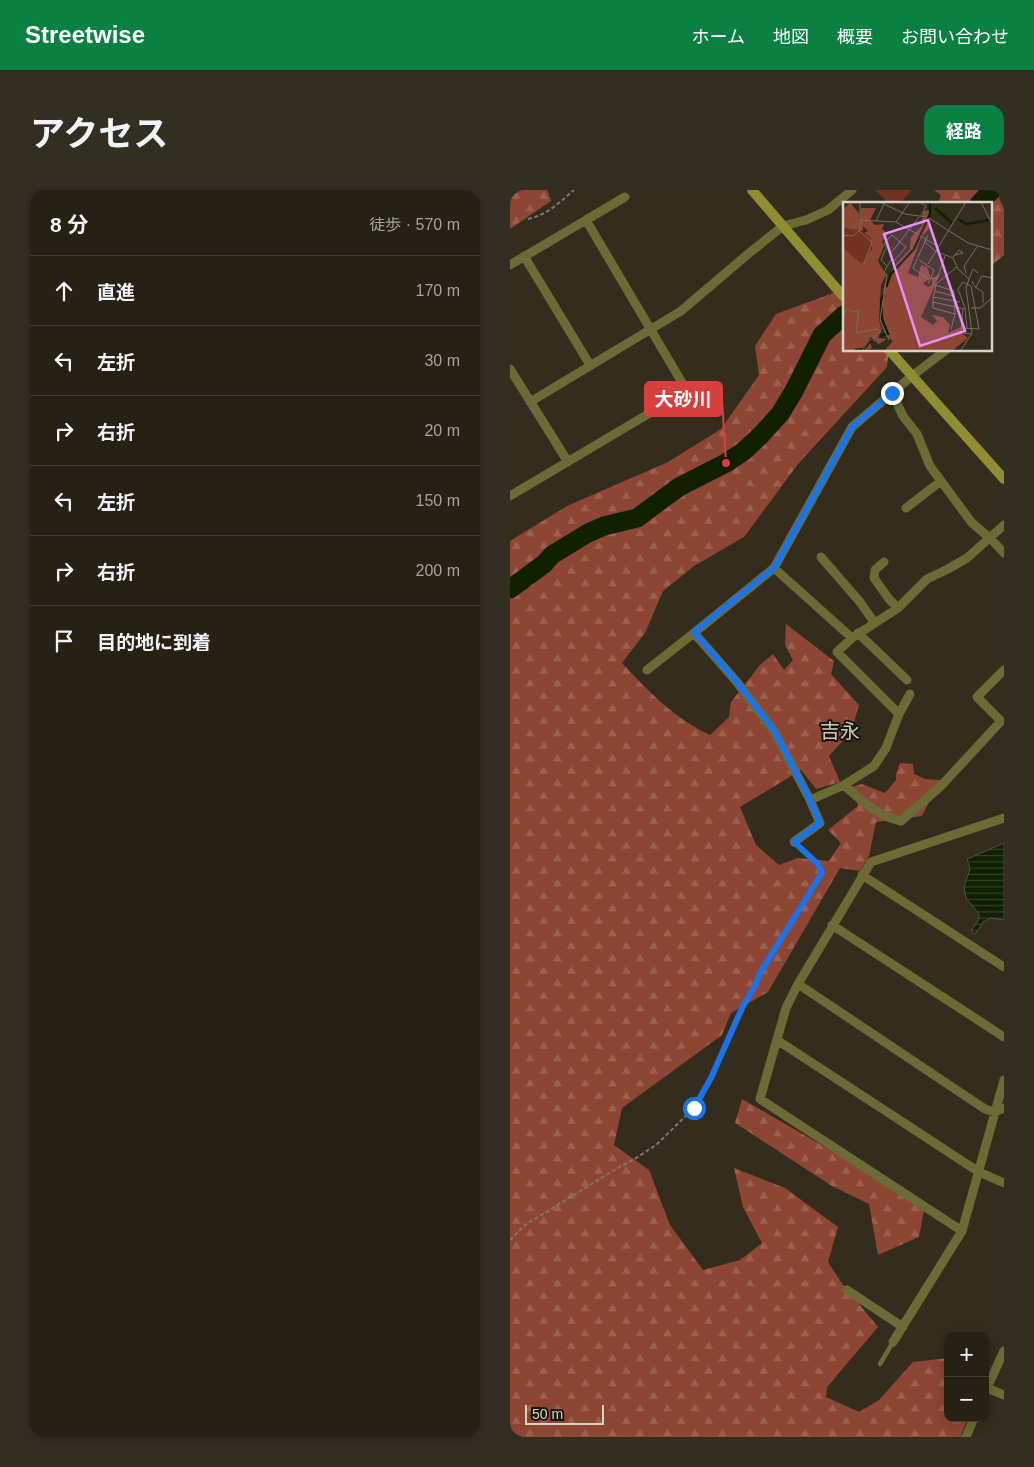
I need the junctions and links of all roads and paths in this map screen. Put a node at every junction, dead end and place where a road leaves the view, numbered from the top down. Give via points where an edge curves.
1 (574, 190) edge
2 (752, 190) edge
3 (852, 190) edge
4 (625, 197) dead end
5 (528, 219) dead end
6 (586, 220) junction
7 (783, 226) junction
8 (524, 256) junction
9 (510, 264) edge
10 (843, 296) edge
11 (651, 329) junction
12 (890, 351) edge
13 (945, 351) edge
14 (590, 365) junction
15 (510, 369) edge
16 (912, 376) junction
17 (892, 393) junction
18 (530, 402) junction
19 (568, 462) junction
20 (1004, 479) edge
21 (941, 481) junction
22 (510, 496) edge
23 (906, 508) dead end
24 (1004, 525) edge
25 (990, 538) junction
26 (1004, 554) edge
27 (821, 557) dead end
28 (884, 562) dead end
29 (774, 568) junction
30 (898, 608) junction
31 (874, 622) junction
32 (694, 632) junction
33 (855, 636) junction
34 (647, 670) dead end
35 (1004, 670) edge
36 (908, 680) dead end
37 (910, 694) dead end
38 (898, 714) junction
39 (844, 785) junction
40 (810, 800) junction
41 (1004, 818) edge
42 (794, 842) joint
43 (862, 875) junction
44 (832, 925) junction
45 (1004, 967) edge
46 (798, 984) junction
47 (1004, 1037) edge
48 (778, 1040) junction
49 (1004, 1080) edge
50 (1000, 1110) edge
51 (979, 1172) junction
52 (1004, 1183) edge
53 (962, 1231) junction
54 (510, 1240) edge
55 (847, 1290) dead end
56 (903, 1327) junction
57 (893, 1342) joint
58 (1004, 1351) edge
59 (880, 1364) dead end
60 (989, 1384) edge
61 (989, 1391) edge
62 (1004, 1395) edge
63 (972, 1422) edge
64 (966, 1437) edge

1 - 5 path via 554,208
2 - 7 street
3 - 7 street via 828,210
4 - 6 street
6 - 8 street
6 - 11 street
7 - 10 street
7 - 11 street via 681,311
8 - 9 street
8 - 14 street
11 - 14 street
11 - 19 street via 688,391
12 - 16 street
13 - 16 street
14 - 18 street
15 - 18 street
16 - 17 street
16 - 20 street
17 - 21 street
17 - 29 street via 852,427
18 - 19 street
19 - 22 street
21 - 23 street
21 - 25 street via 972,523
24 - 25 street
25 - 26 street
25 - 30 street via 967,558 927,579
27 - 31 street
28 - 30 street via 875,570 874,578
29 - 32 street
29 - 33 street
30 - 31 street
31 - 33 street
32 - 34 street
32 - 40 street via 774,730
33 - 36 street
33 - 38 street via 837,652
35 - 39 street via 977,697 1001,721 941,786 901,822 872,810
37 - 38 street
38 - 39 street via 886,748 874,766
39 - 40 street
40 - 42 street via 820,823
41 - 43 street via 871,862
42 - 54 path via 818,864 822,873 760,973 694,1108 656,1145 525,1225
43 - 44 street
43 - 45 street
44 - 46 street
44 - 47 street
46 - 48 street via 786,1008
46 - 50 street via 985,1109
48 - 51 street
48 - 53 street via 760,1099
49 - 50 street
50 - 51 street
51 - 52 street
51 - 53 street
53 - 56 street
55 - 56 street
56 - 57 street
57 - 59 lane
58 - 60 street
61 - 62 street
63 - 64 street

